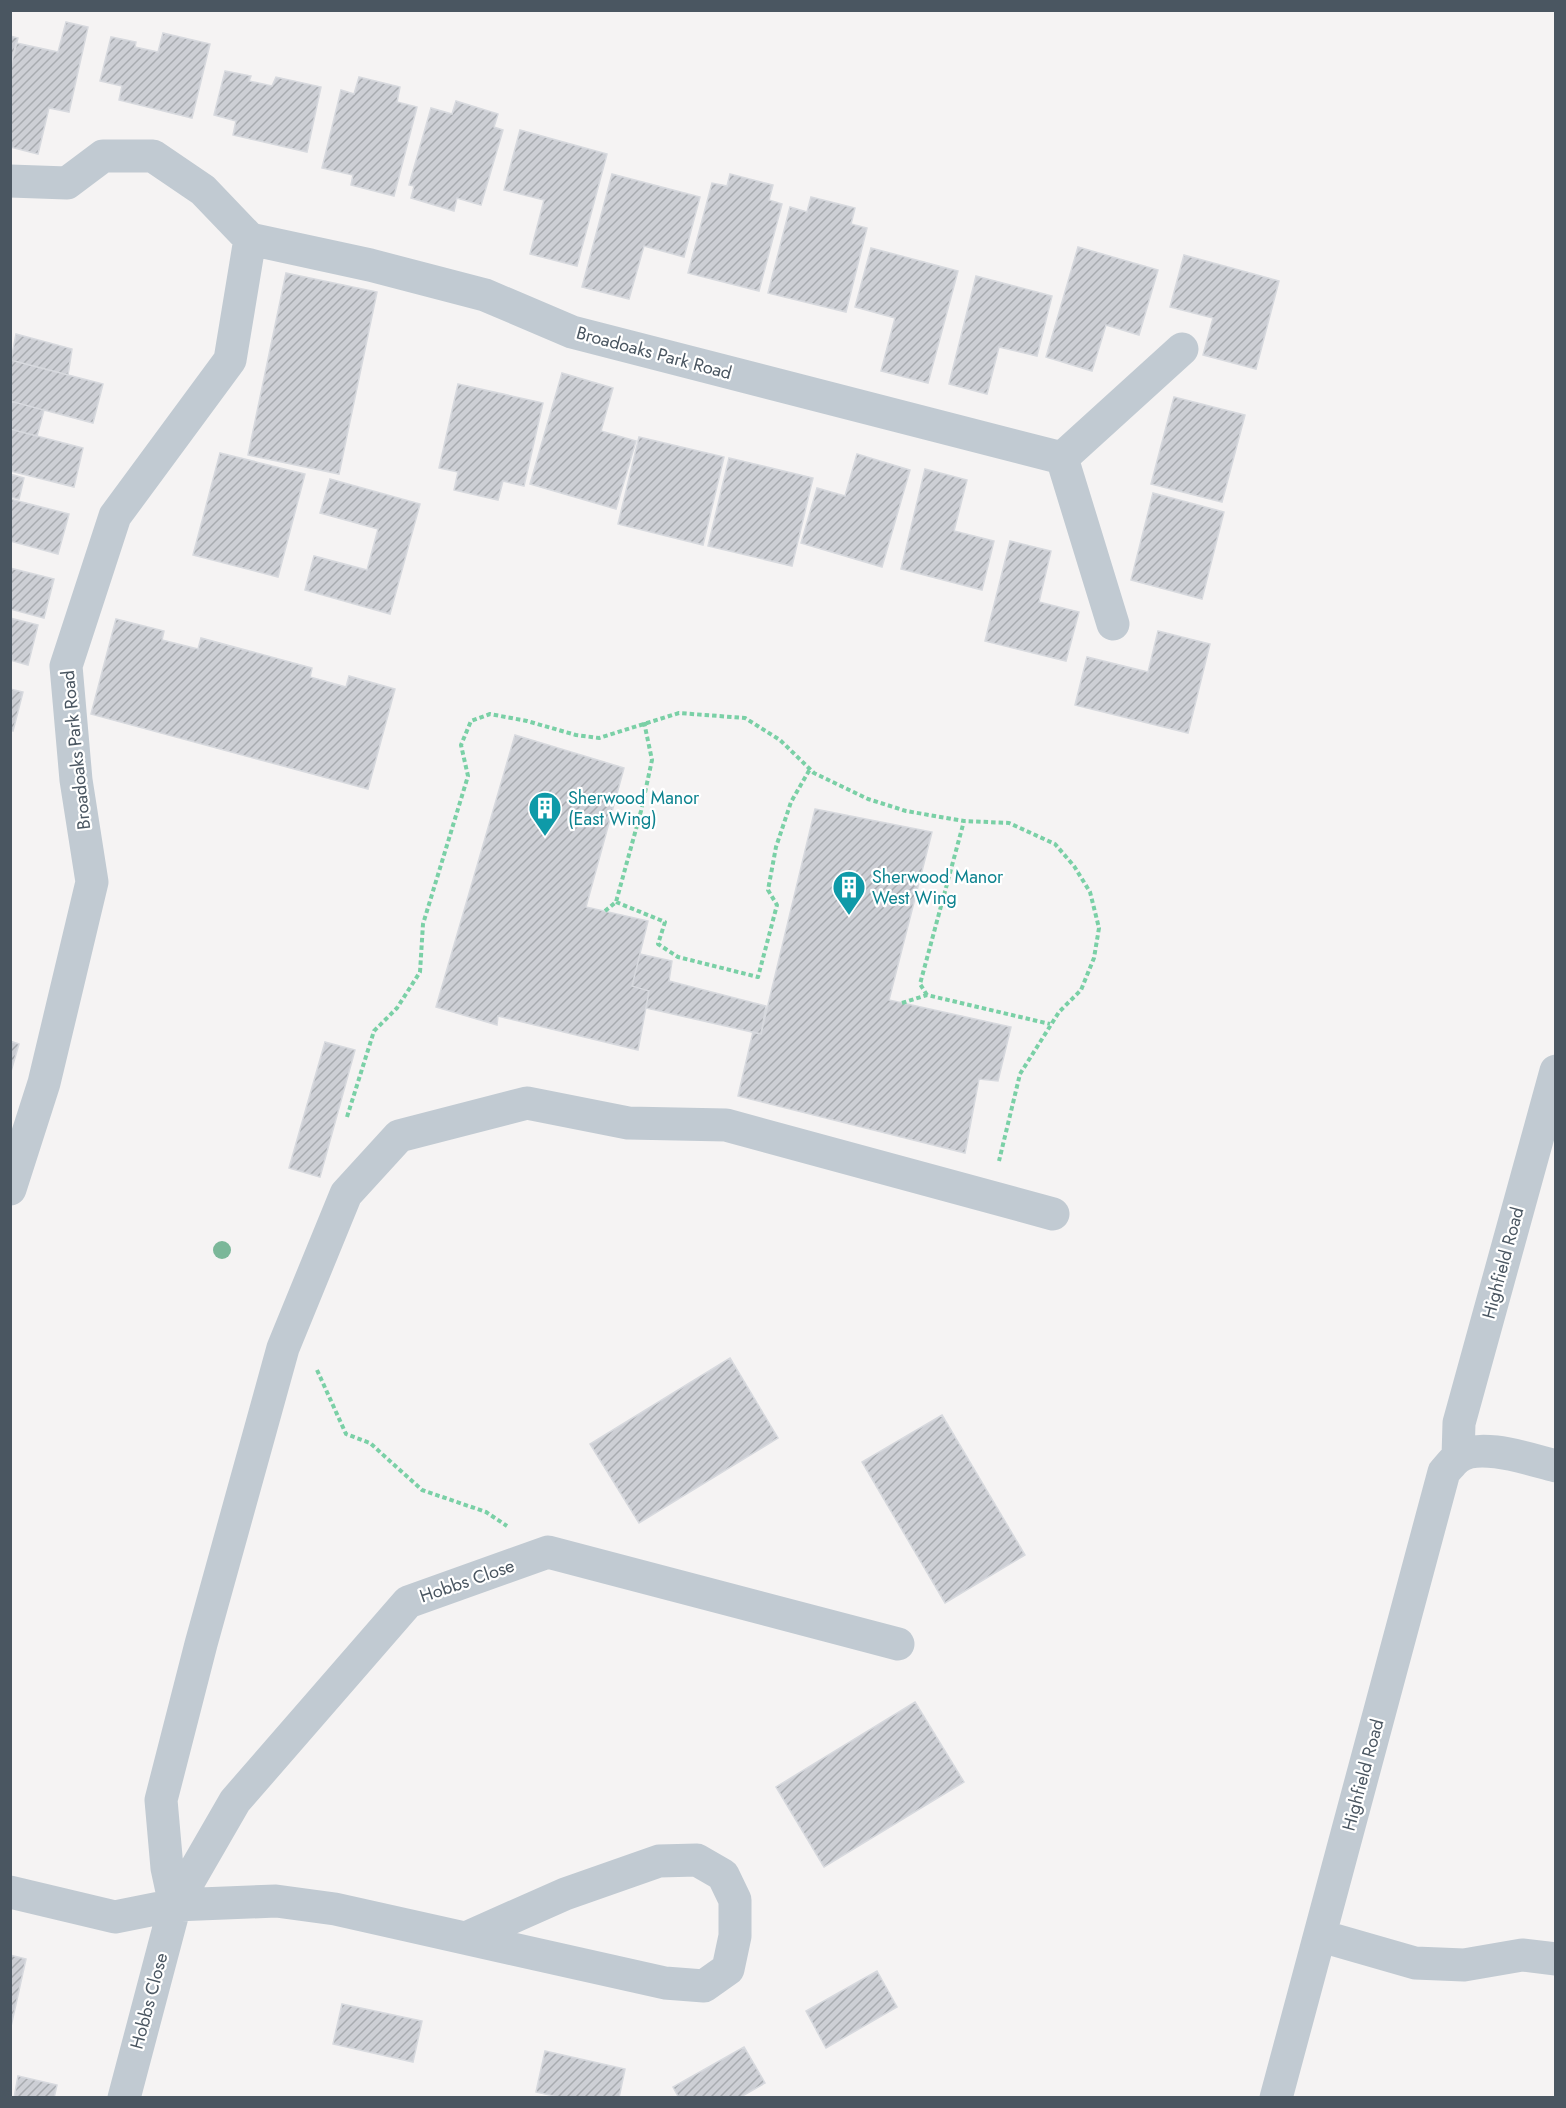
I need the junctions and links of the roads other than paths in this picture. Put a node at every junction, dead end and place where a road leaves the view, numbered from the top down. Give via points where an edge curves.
1 (10, 181) edge
2 (250, 239) junction
3 (1182, 349) dead end
4 (1062, 458) junction
5 (1113, 624) dead end
6 (1556, 1071) edge
7 (10, 1189) edge
8 (1053, 1214) dead end
9 (1458, 1457) junction
10 (1556, 1466) edge
11 (898, 1644) dead end
12 (10, 1892) edge
13 (175, 1905) junction
14 (1320, 1936) junction
15 (468, 1937) junction
16 (1556, 1959) edge
17 (124, 2097) edge
18 (1276, 2097) edge

1 - 2 street via 67,183 103,156 153,156 203,190
2 - 4 street, Broadoaks Park Road via 370,265 485,296 572,332
2 - 7 street, Broadoaks Park Road via 230,360 115,516 66,666 76,780 92,882 44,1083
3 - 4 street
4 - 5 street
6 - 9 street, Highfield Road via 1459,1423
8 - 13 street via 726,1125 628,1122 527,1102 399,1136 346,1194 283,1348 161,1800 167,1868
9 - 10 street via 1476,1450
9 - 14 street, Highfield Road via 1444,1472
11 - 13 street, Hobbs Close via 548,1552 408,1602 235,1801
12 - 13 street via 115,1917
13 - 15 street via 276,1901 335,1909
13 - 17 street, Hobbs Close
14 - 16 street via 1415,1963 1464,1965 1522,1955
14 - 18 street, Highfield Road
15 - 15 street via 565,1894 659,1861 697,1860 723,1875 735,1900 735,1936 728,1969 704,1986 665,1983

